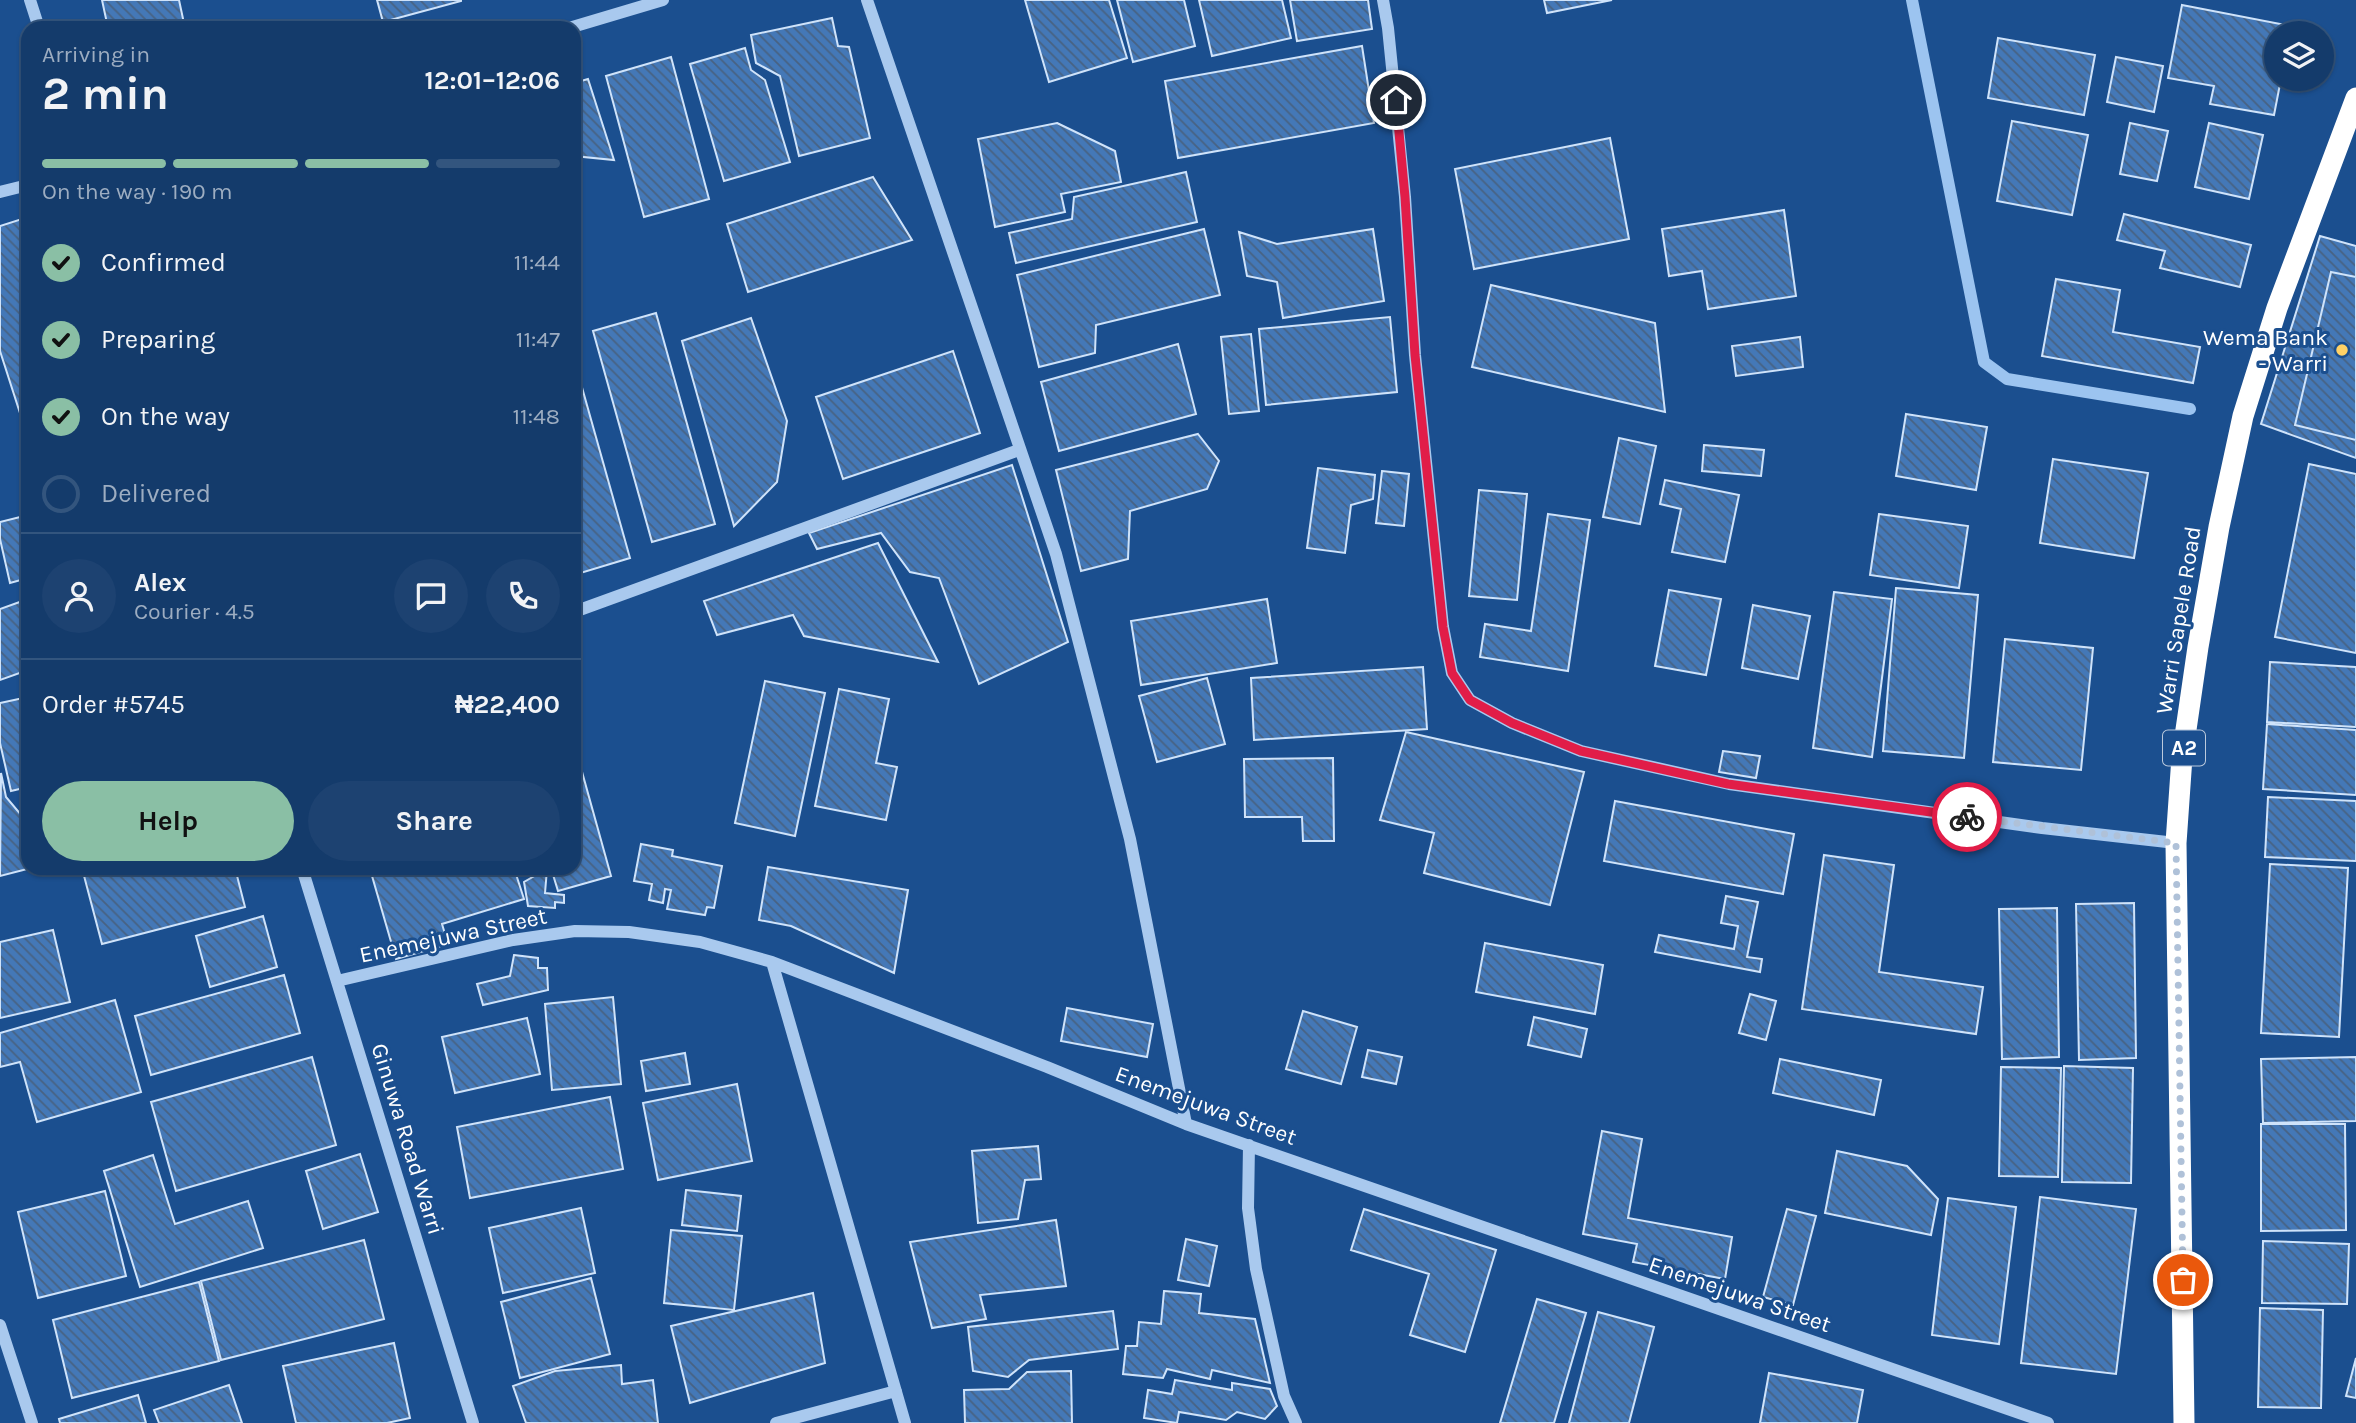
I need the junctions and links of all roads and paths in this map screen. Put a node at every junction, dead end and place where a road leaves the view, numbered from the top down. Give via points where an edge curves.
1 (30, 0) edge
2 (663, 0) edge
3 (867, 0) edge
4 (1382, 0) edge
5 (37, 21) edge
6 (581, 24) edge
7 (2356, 98) edge
8 (21, 188) edge
9 (0, 192) edge
10 (1019, 450) junction
11 (581, 609) edge
12 (2176, 843) junction
13 (304, 875) edge
14 (772, 962) junction
15 (337, 981) junction
16 (1186, 1124) junction
17 (1249, 1145) junction
18 (0, 1325) edge
19 (896, 1391) junction
20 (32, 1423) edge
21 (473, 1423) edge
22 (776, 1423) edge
23 (905, 1423) edge
24 (1296, 1423) edge
25 (2048, 1423) edge
26 (2184, 1423) edge

1 - 5 street
2 - 6 street
3 - 10 street
4 - 12 street via 1404,184 1415,355 1443,627 1452,673 1470,700 1581,751 1728,784
7 - 12 highway, Warri Sapele Road / A2 via 2277,308 2244,415 2218,527 2198,647 2182,757
8 - 9 street
10 - 11 street
10 - 16 street via 1056,554 1130,839
12 - 26 highway, Warri Sapele Road / A2
13 - 15 street, Ginuwa Road Warri
14 - 15 street, Enemejuwa Street via 700,942 629,932 575,931 513,940
14 - 16 street, Enemejuwa Street
14 - 19 street
15 - 21 street, Ginuwa Road Warri
16 - 17 street, Enemejuwa Street
17 - 24 street via 1248,1208 1256,1269 1284,1396
17 - 25 street, Enemejuwa Street
18 - 20 street
19 - 22 street
19 - 23 street

